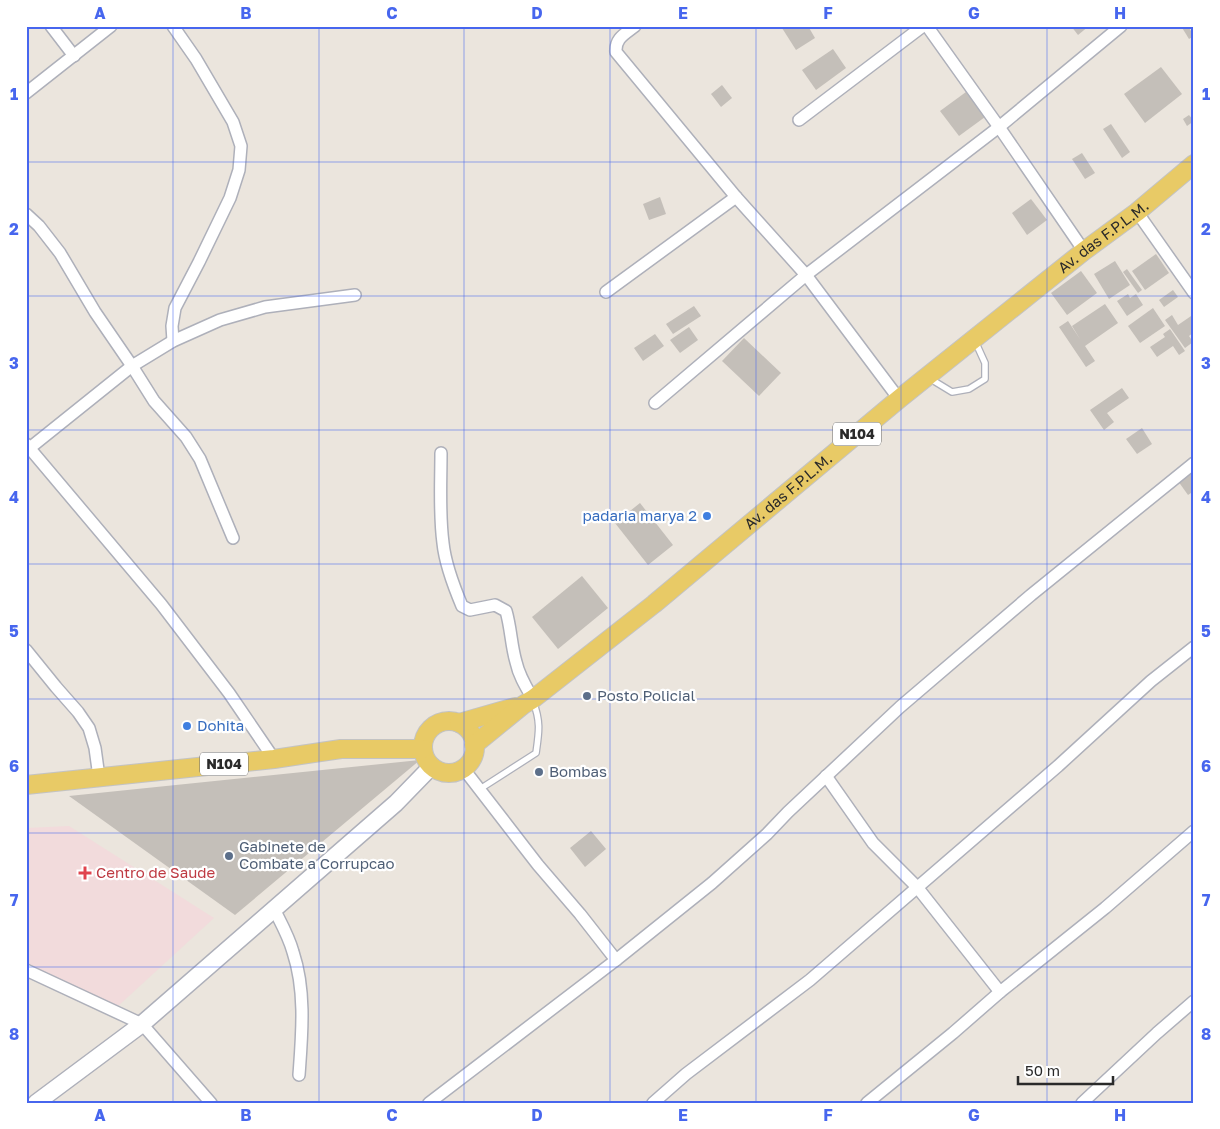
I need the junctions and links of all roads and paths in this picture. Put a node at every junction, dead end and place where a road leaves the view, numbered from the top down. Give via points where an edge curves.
1 (51, 26) edge
2 (111, 26) edge
3 (173, 26) edge
4 (635, 26) edge
5 (923, 26) edge
6 (927, 26) edge
7 (1121, 26) edge
8 (74, 56) junction
9 (26, 94) edge
10 (799, 120) dead end
11 (999, 127) junction
12 (1194, 164) edge
13 (736, 197) junction
14 (1137, 212) junction
15 (26, 214) edge
16 (1084, 251) junction
17 (806, 275) junction
18 (606, 292) dead end
19 (1194, 293) edge
20 (355, 296) dead end
21 (974, 339) junction
22 (173, 341) junction
23 (132, 366) junction
24 (927, 377) junction
25 (899, 399) junction
26 (655, 403) dead end
27 (28, 448) edge
28 (441, 453) dead end
29 (1194, 463) edge
30 (234, 538) dead end
31 (1194, 648) edge
32 (26, 650) edge
33 (528, 702) junction
34 (459, 723) junction
35 (474, 745) junction
36 (423, 748) junction
37 (274, 759) junction
38 (432, 766) junction
39 (463, 768) junction
40 (826, 776) junction
41 (99, 777) junction
42 (26, 785) edge
43 (480, 789) junction
44 (1194, 831) edge
45 (917, 887) junction
46 (274, 909) junction
47 (616, 960) junction
48 (26, 970) edge
49 (1000, 992) junction
50 (1194, 1001) edge
51 (142, 1024) junction
52 (299, 1075) dead end
53 (36, 1103) edge
54 (210, 1103) edge
55 (429, 1103) edge
56 (653, 1103) edge
57 (867, 1103) edge
58 (1082, 1103) edge

1 - 8 street
2 - 8 street
3 - 22 street via 233,122 241,146 239,170 230,198 175,308
4 - 13 street via 621,37 616,52
5 - 10 street
6 - 11 street
7 - 11 street
8 - 9 street
11 - 16 street
11 - 17 street
12 - 14 main road, Av. das F.P.L.M. / N104
13 - 17 street
13 - 18 street
14 - 16 main road, Av. das F.P.L.M. / N104
14 - 19 street
15 - 23 street via 60,253
16 - 21 main road, Av. das F.P.L.M. / N104
17 - 25 street
17 - 26 street
20 - 22 street via 265,307 220,320
21 - 24 main road, Av. das F.P.L.M. / N104
21 - 24 lane via 985,363 985,379 969,389 952,392
22 - 23 street
23 - 27 street
23 - 30 street via 154,401 186,437 200,459
24 - 25 main road, Av. das F.P.L.M. / N104
25 - 33 main road, Av. das F.P.L.M. / N104 via 654,604
27 - 37 street via 161,604 229,693
28 - 33 street via 443,544 454,585 462,606 470,610 496,605 506,611
29 - 40 street via 1030,594
31 - 45 street via 1151,681
32 - 41 street via 89,728
33 - 34 main road, Av. das F.P.L.M. / N104
33 - 35 main road, Av. das F.P.L.M. / N104
33 - 43 lane via 538,713 540,731 536,754
34 - 35 main road via 470,732
34 - 36 main road, N104 via 446,721 434,726 425,736
35 - 39 main road, N104 via 472,758
36 - 37 main road, N104 / N104 via 341,749
36 - 38 main road
37 - 41 main road, N104 / N104
38 - 39 main road via 450,772
38 - 46 main road via 396,803
39 - 43 street
40 - 45 street via 874,844
40 - 47 street via 746,853
41 - 42 main road, N104 / N104
43 - 47 street
44 - 49 street
45 - 49 street
45 - 56 street via 810,980
46 - 51 main road
46 - 52 street via 293,951 302,990
47 - 55 street
48 - 51 street
49 - 57 street
50 - 58 street
51 - 53 main road
51 - 54 street

